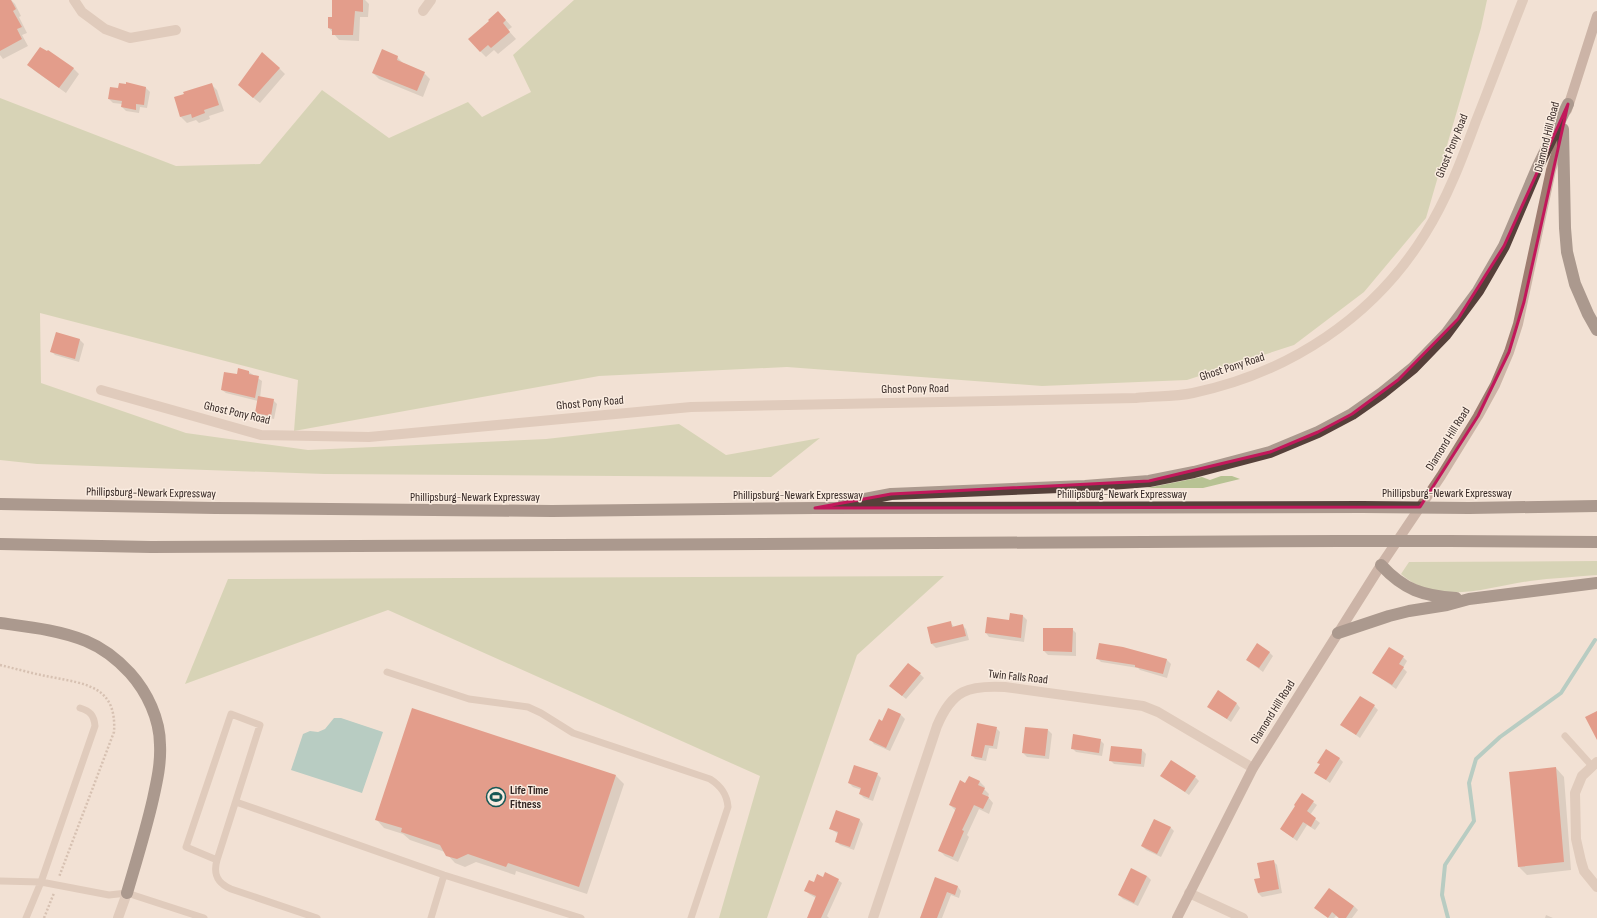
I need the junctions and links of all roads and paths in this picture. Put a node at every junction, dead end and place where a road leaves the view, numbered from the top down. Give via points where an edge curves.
1 (74, 0) edge
2 (431, 0) edge
3 (1523, 0) edge
4 (423, 11) dead end
5 (1597, 16) edge
6 (176, 30) dead end
7 (1568, 104) junction
8 (1564, 129) junction
9 (1597, 330) edge
10 (101, 390) dead end
11 (0, 504) edge
12 (1597, 506) edge
13 (815, 508) junction
14 (1597, 542) edge
15 (0, 544) edge
16 (1381, 566) junction
17 (1597, 583) edge
18 (1469, 599) junction
19 (0, 623) edge
20 (1338, 633) junction
21 (387, 672) dead end
22 (80, 708) dead end
23 (1565, 736) dead end
24 (1594, 764) edge
25 (1253, 768) junction
26 (236, 802) junction
27 (217, 860) junction
28 (444, 875) junction
29 (0, 880) edge
30 (40, 882) junction
31 (1597, 887) edge
32 (127, 893) junction
33 (1189, 893) junction
34 (26, 918) edge
35 (118, 918) edge
36 (204, 918) edge
37 (317, 918) edge
38 (431, 918) edge
39 (581, 918) edge
40 (691, 918) edge
41 (873, 918) edge
42 (1177, 918) edge
43 (1243, 918) edge

1 - 6 street via 82,12 105,30 130,38
2 - 4 street
3 - 10 street, Ghost Pony Road via 1443,202 1405,264 1354,316 1325,338 1268,370 1227,385 1192,393 1136,398 691,407 369,437 261,435
5 - 7 main road, Diamond Hill Road
7 - 8 main road, Diamond Hill Road
7 - 13 highway via 1504,246 1485,280 1458,319 1433,348 1398,380 1352,414 1318,432 1270,452 1149,481 891,494
8 - 9 highway via 1567,252 1579,294
8 - 16 main road, Diamond Hill Road via 1551,170 1522,310 1502,369 1478,416
11 - 13 highway, Phillipsburg-Newark Expressway via 223,509 544,511
12 - 13 highway, Phillipsburg-Newark Expressway, bridge
14 - 15 highway, bridge via 159,547
16 - 18 highway via 1398,582 1417,592 1438,597
16 - 20 main road, Diamond Hill Road
17 - 18 highway
18 - 20 highway via 1389,616
19 - 32 highway via 59,632 87,641 123,665 138,682 149,701 157,720 160,763 149,815
20 - 25 main road, Diamond Hill Road
21 - 40 lane via 469,699 528,707 573,733 716,783 726,794 728,807
22 - 30 lane via 92,714 95,726
23 - 24 lane
24 - 31 street via 1582,776 1575,793 1576,839 1584,871
25 - 33 main road, Diamond Hill Road
25 - 41 street, Twin Falls Road via 1158,712 1143,706 1005,687 970,688 950,702 942,713
26 - 27 lane
26 - 27 lane via 260,725 230,714 186,848
26 - 28 lane
27 - 37 lane via 215,871 219,882 224,886
28 - 38 lane
28 - 39 lane
29 - 30 lane
30 - 32 lane via 109,895
30 - 34 lane
32 - 35 street
32 - 36 lane
33 - 42 main road, Diamond Hill Road
33 - 43 street

